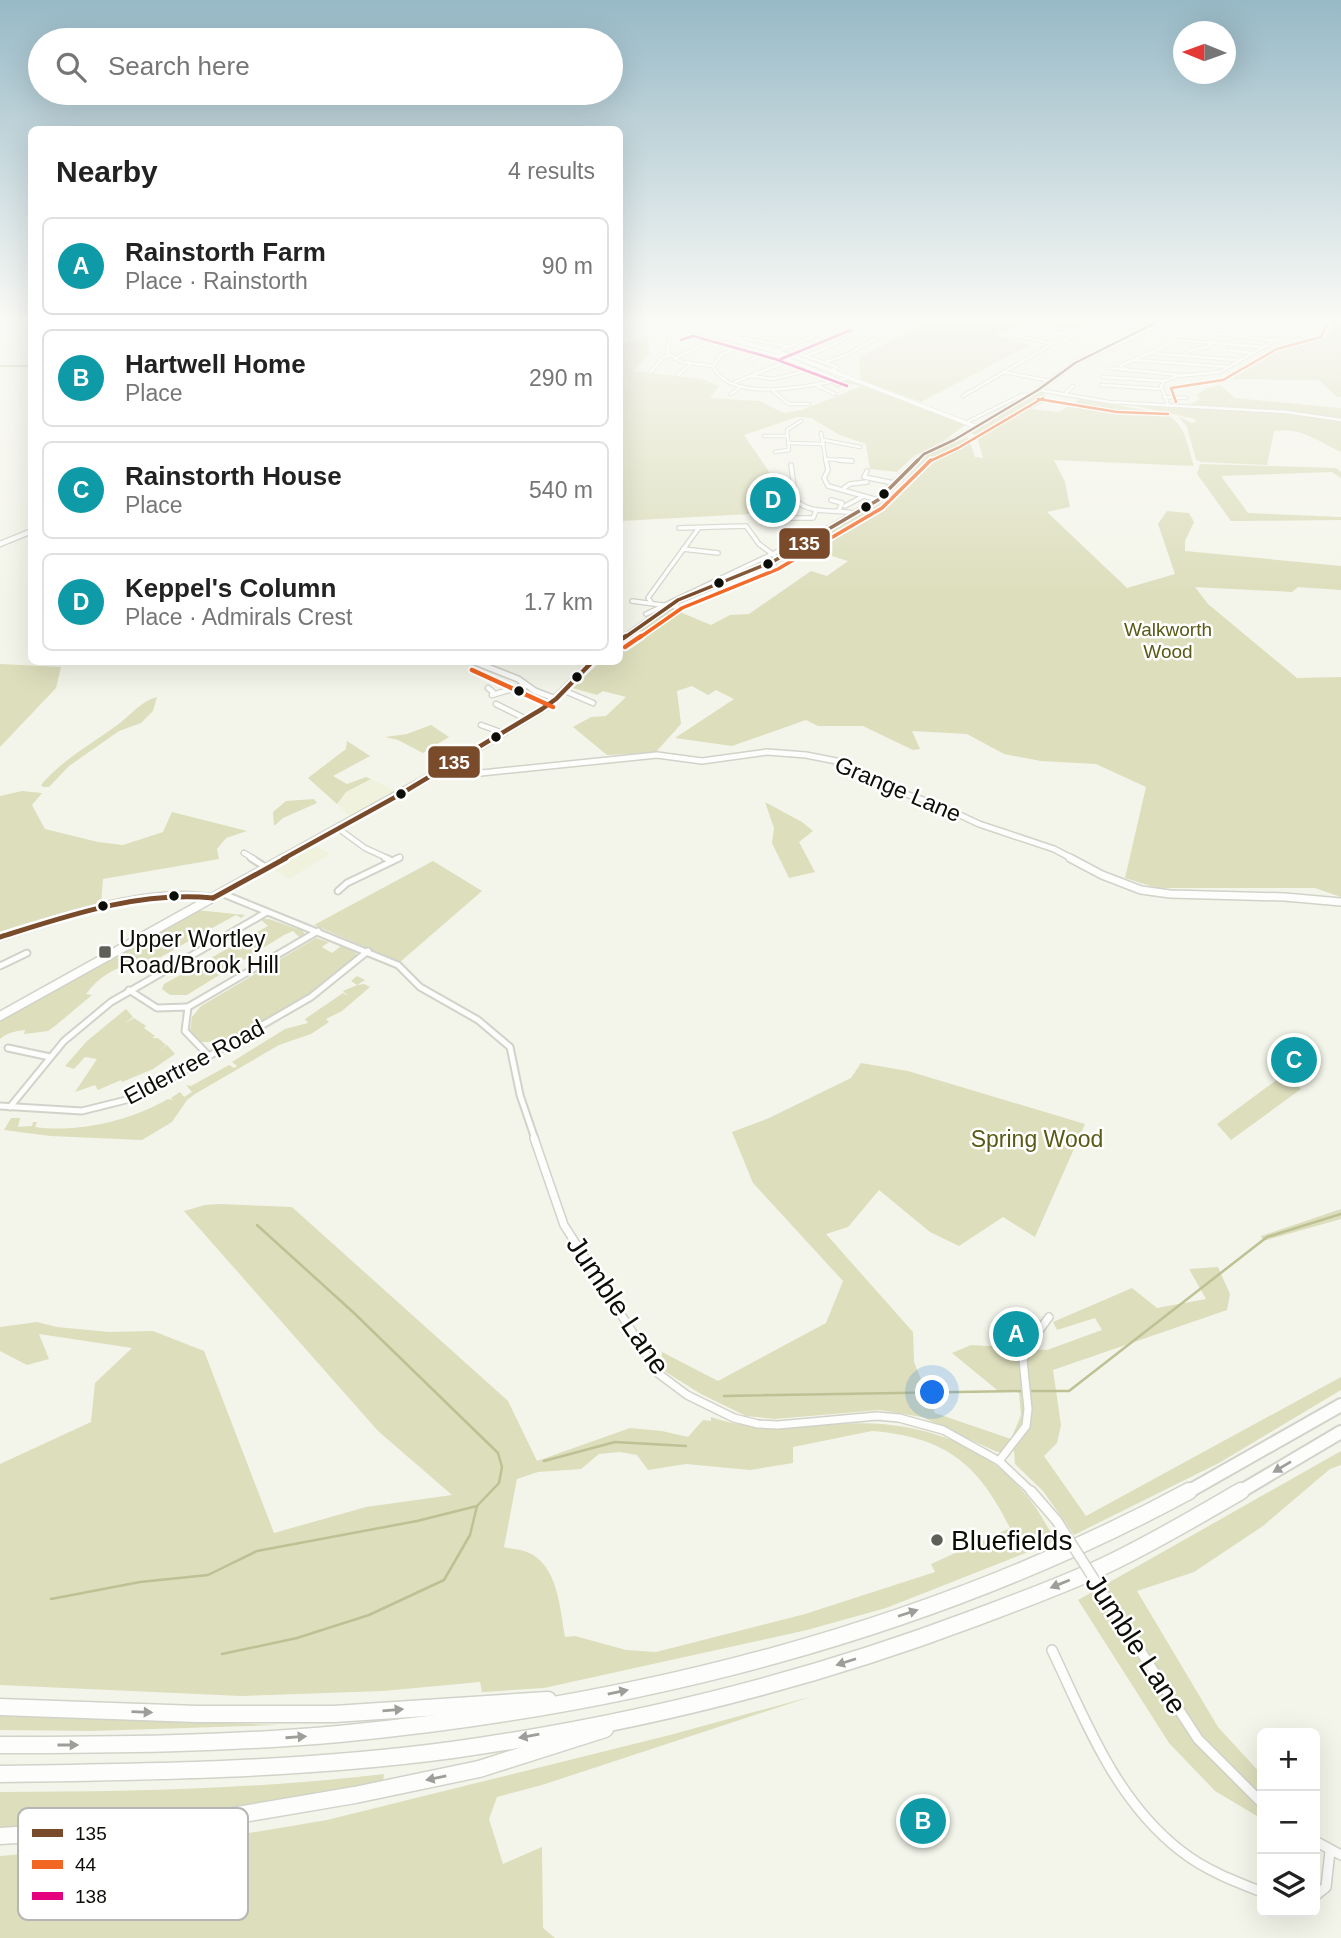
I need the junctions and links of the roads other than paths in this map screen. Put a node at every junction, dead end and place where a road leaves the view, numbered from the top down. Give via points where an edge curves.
1 (938, 412) edge
2 (989, 412) edge
3 (998, 412) edge
4 (1276, 412) edge
5 (1341, 420) edge
6 (801, 421) dead end
7 (967, 423) junction
8 (974, 426) junction
9 (821, 433) dead end
10 (787, 436) junction
11 (763, 437) dead end
12 (824, 442) junction
13 (788, 443) junction
14 (860, 447) dead end
15 (774, 451) dead end
16 (825, 459) junction
17 (852, 461) dead end
18 (791, 465) dead end
19 (867, 471) dead end
20 (867, 482) dead end
21 (894, 483) junction
22 (844, 488) junction
23 (862, 497) junction
24 (831, 500) dead end
25 (878, 500) junction
26 (845, 506) dead end
27 (839, 510) junction
28 (816, 511) junction
29 (854, 513) junction
30 (791, 518) dead end
31 (702, 527) junction
32 (679, 528) dead end
33 (28, 533) edge
34 (0, 544) edge
35 (789, 546) dead end
36 (683, 548) junction
37 (719, 553) dead end
38 (775, 558) junction
39 (632, 601) dead end
40 (651, 602) junction
41 (662, 604) junction
42 (668, 605) junction
43 (646, 614) dead end
44 (623, 638) edge
45 (482, 665) edge
46 (589, 665) edge
47 (526, 685) junction
48 (488, 688) dead end
49 (565, 691) junction
50 (556, 699) junction
51 (496, 704) dead end
52 (593, 704) dead end
53 (526, 719) junction
54 (481, 725) dead end
55 (503, 733) junction
56 (444, 768) junction
57 (339, 829) junction
58 (244, 853) dead end
59 (400, 857) dead end
60 (392, 860) junction
61 (267, 868) junction
62 (338, 891) dead end
63 (217, 895) junction
64 (1341, 902) edge
65 (267, 912) junction
66 (318, 931) junction
67 (0, 937) edge
68 (368, 951) junction
69 (26, 953) dead end
70 (0, 966) edge
71 (129, 990) junction
72 (188, 1007) junction
73 (0, 1016) edge
74 (8, 1048) dead end
75 (209, 1056) junction
76 (50, 1057) junction
77 (0, 1106) edge
78 (10, 1107) junction
79 (1049, 1317) dead end
80 (1341, 1405) edge
81 (1341, 1432) edge
82 (999, 1461) junction
83 (1052, 1650) dead end
84 (584, 1699) junction
85 (0, 1707) edge
86 (642, 1717) junction
87 (0, 1745) edge
88 (0, 1774) edge
89 (1257, 1798) edge
90 (248, 1813) edge
91 (18, 1835) edge
92 (0, 1836) edge
93 (1320, 1844) edge
94 (1330, 1851) junction
95 (1341, 1856) edge
96 (1257, 1890) edge
97 (1320, 1892) edge

1 - 7 street
2 - 7 street
3 - 8 main road
4 - 5 street
6 - 10 street via 787,430
7 - 8 street
8 - 21 main road via 924,454
9 - 12 street
10 - 11 street
10 - 13 street
12 - 13 street
12 - 14 street
12 - 16 street
13 - 15 street via 791,451
16 - 17 street
16 - 22 street via 826,482
18 - 28 street via 791,498
19 - 21 street via 864,477
20 - 22 street
21 - 25 main road
22 - 23 street
23 - 25 street
23 - 26 street
24 - 27 street via 842,503
25 - 29 main road
27 - 28 street
27 - 29 street
28 - 30 street via 813,518
29 - 38 main road
31 - 32 street
31 - 36 street
31 - 38 street via 746,526
33 - 34 street
35 - 38 street
36 - 37 street
36 - 40 street via 648,598
38 - 41 street
38 - 42 main road
39 - 40 street
40 - 41 street
41 - 42 street
41 - 43 street
42 - 44 main road
45 - 47 street
46 - 49 main road
47 - 48 street via 492,695
47 - 50 street
49 - 50 main road
49 - 52 street
50 - 53 main road
51 - 53 street
53 - 55 main road
54 - 55 street
55 - 56 main road
56 - 57 main road
56 - 64 street, Grange Lane via 462,775 657,755 702,761 767,752 806,755 846,763 897,791 1054,849 1141,890
57 - 60 street
57 - 61 main road
58 - 61 street
59 - 60 street
60 - 62 street
61 - 63 main road
63 - 65 street, Jumble Lane
63 - 67 street via 196,893 110,906
63 - 73 main road
65 - 66 street, Jumble Lane
65 - 71 street
66 - 68 street, Jumble Lane
66 - 72 street
68 - 75 street, Eldertree Road via 311,997
68 - 82 street, Jumble Lane via 406,971 420,986 478,1020 510,1047 520,1095 564,1224 659,1374 687,1395 734,1418 778,1425 900,1418 943,1430
69 - 70 street
71 - 72 street via 157,1008
71 - 76 street via 81,1026
72 - 75 street via 185,1031
74 - 76 street
75 - 78 street, Eldertree Road via 138,1097 111,1105 65,1111
76 - 78 street
77 - 78 street, Eldertree Road
79 - 82 street via 1023,1360 1027,1426
84 -> 80 highway via 807,1645 1004,1578 1214,1479
81 -> 86 highway via 1098,1569 838,1665
82 - 89 street, Jumble Lane, bridge via 1057,1521 1198,1739
83 - 96 street via 1129,1802 1158,1834 1193,1861
85 -> 84 highway via 334,1714
87 -> 84 highway via 340,1734
86 -> 88 highway via 453,1749 352,1760 172,1772
86 -> 90 highway via 479,1769
91 -> 92 highway
93 - 94 street
94 - 95 street
94 - 97 street via 1326,1887

